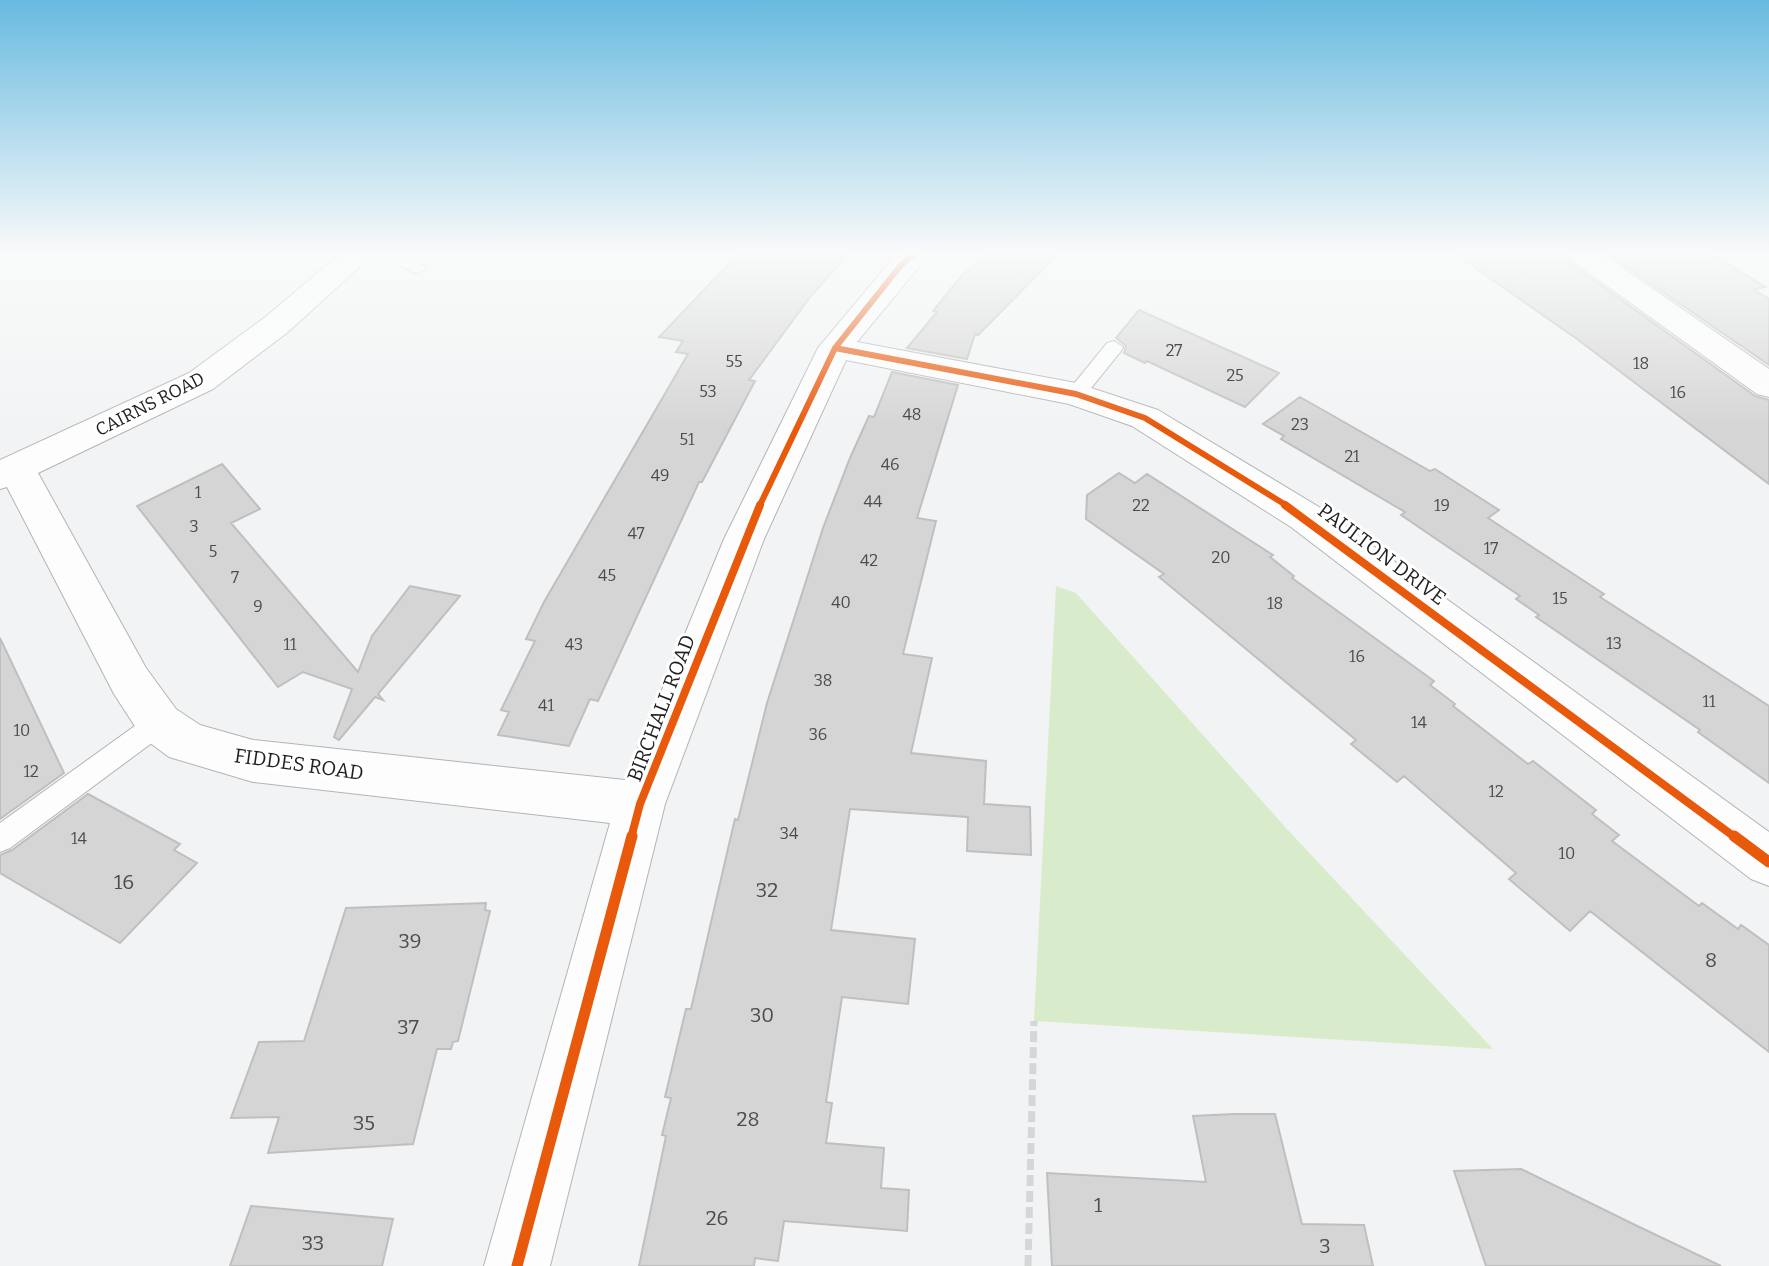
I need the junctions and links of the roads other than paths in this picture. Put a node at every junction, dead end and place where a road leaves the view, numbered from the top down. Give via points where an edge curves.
1 (293, 310) edge
2 (865, 310) edge
3 (1662, 310) edge
4 (1114, 347) dead end
5 (835, 348) junction
6 (1769, 386) edge
7 (1076, 394) junction
8 (8, 473) edge
9 (159, 723) junction
10 (640, 804) junction
11 (0, 839) edge
12 (1769, 862) edge
13 (517, 1266) edge

1 - 8 street, CAIRNS ROAD via 201,381
2 - 5 street, BIRCHALL ROAD
3 - 6 street
4 - 7 lane
5 - 7 street, PAULTON DRIVE
5 - 10 street, BIRCHALL ROAD via 744,539
7 - 12 street, PAULTON DRIVE via 1145,418 1305,517
8 - 9 street, FIDDES ROAD
9 - 10 street, FIDDES ROAD via 186,742 253,761
9 - 11 lane
10 - 13 street, BIRCHALL ROAD

